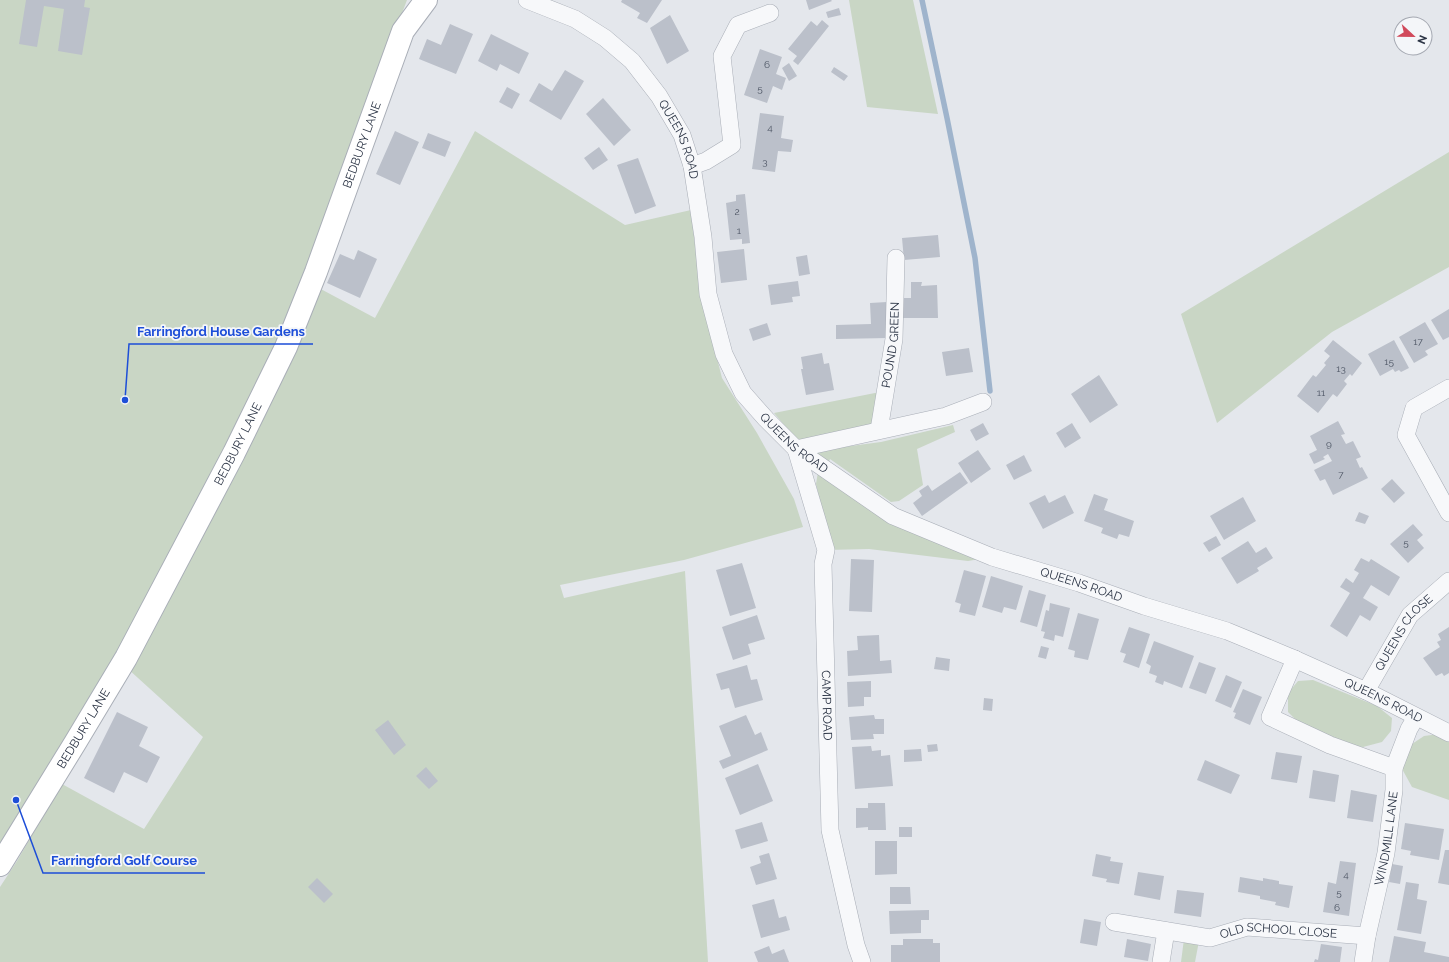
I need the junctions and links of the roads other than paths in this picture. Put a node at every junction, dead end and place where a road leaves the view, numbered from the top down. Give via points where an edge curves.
1 (426, 0) edge
2 (527, 0) edge
3 (770, 13) dead end
4 (692, 166) junction
5 (896, 258) dead end
6 (1449, 388) edge
7 (983, 402) dead end
8 (880, 430) junction
9 (796, 449) junction
10 (1449, 513) edge
11 (1449, 581) edge
12 (1295, 659) junction
13 (1366, 691) junction
14 (1416, 717) junction
15 (1449, 733) edge
16 (1394, 768) junction
17 (0, 865) edge
18 (1114, 922) dead end
19 (1166, 931) junction
20 (1367, 936) junction
21 (862, 962) edge
22 (1161, 962) edge
23 (1363, 962) edge

1 - 17 street, BEDBURY LANE via 403,31 314,278 286,347 238,446 126,658
2 - 4 street, QUEENS ROAD via 575,19 605,38 632,62 659,96 682,135
3 - 4 street via 738,25 722,56 732,145 706,161
4 - 9 street, QUEENS ROAD via 703,237 708,294 724,354 743,393
5 - 8 street, POUND GREEN via 894,339
6 - 10 street via 1414,408 1406,436
7 - 8 street via 946,416
8 - 9 street
9 - 12 street, QUEENS ROAD via 893,516 992,557 1227,631
9 - 21 street, CAMP ROAD via 826,550 823,564 830,830
11 - 13 street, QUEENS CLOSE via 1410,615
12 - 13 street, QUEENS ROAD
12 - 16 street via 1270,717 1330,745
13 - 14 street, QUEENS ROAD
14 - 15 street, QUEENS ROAD
14 - 16 street, WINDMILL LANE
16 - 20 street, WINDMILL LANE via 1394,790 1386,853
18 - 19 street, OLD SCHOOL CLOSE
19 - 20 street, OLD SCHOOL CLOSE via 1210,938 1247,927
19 - 22 street
20 - 23 street, WINDMILL LANE

